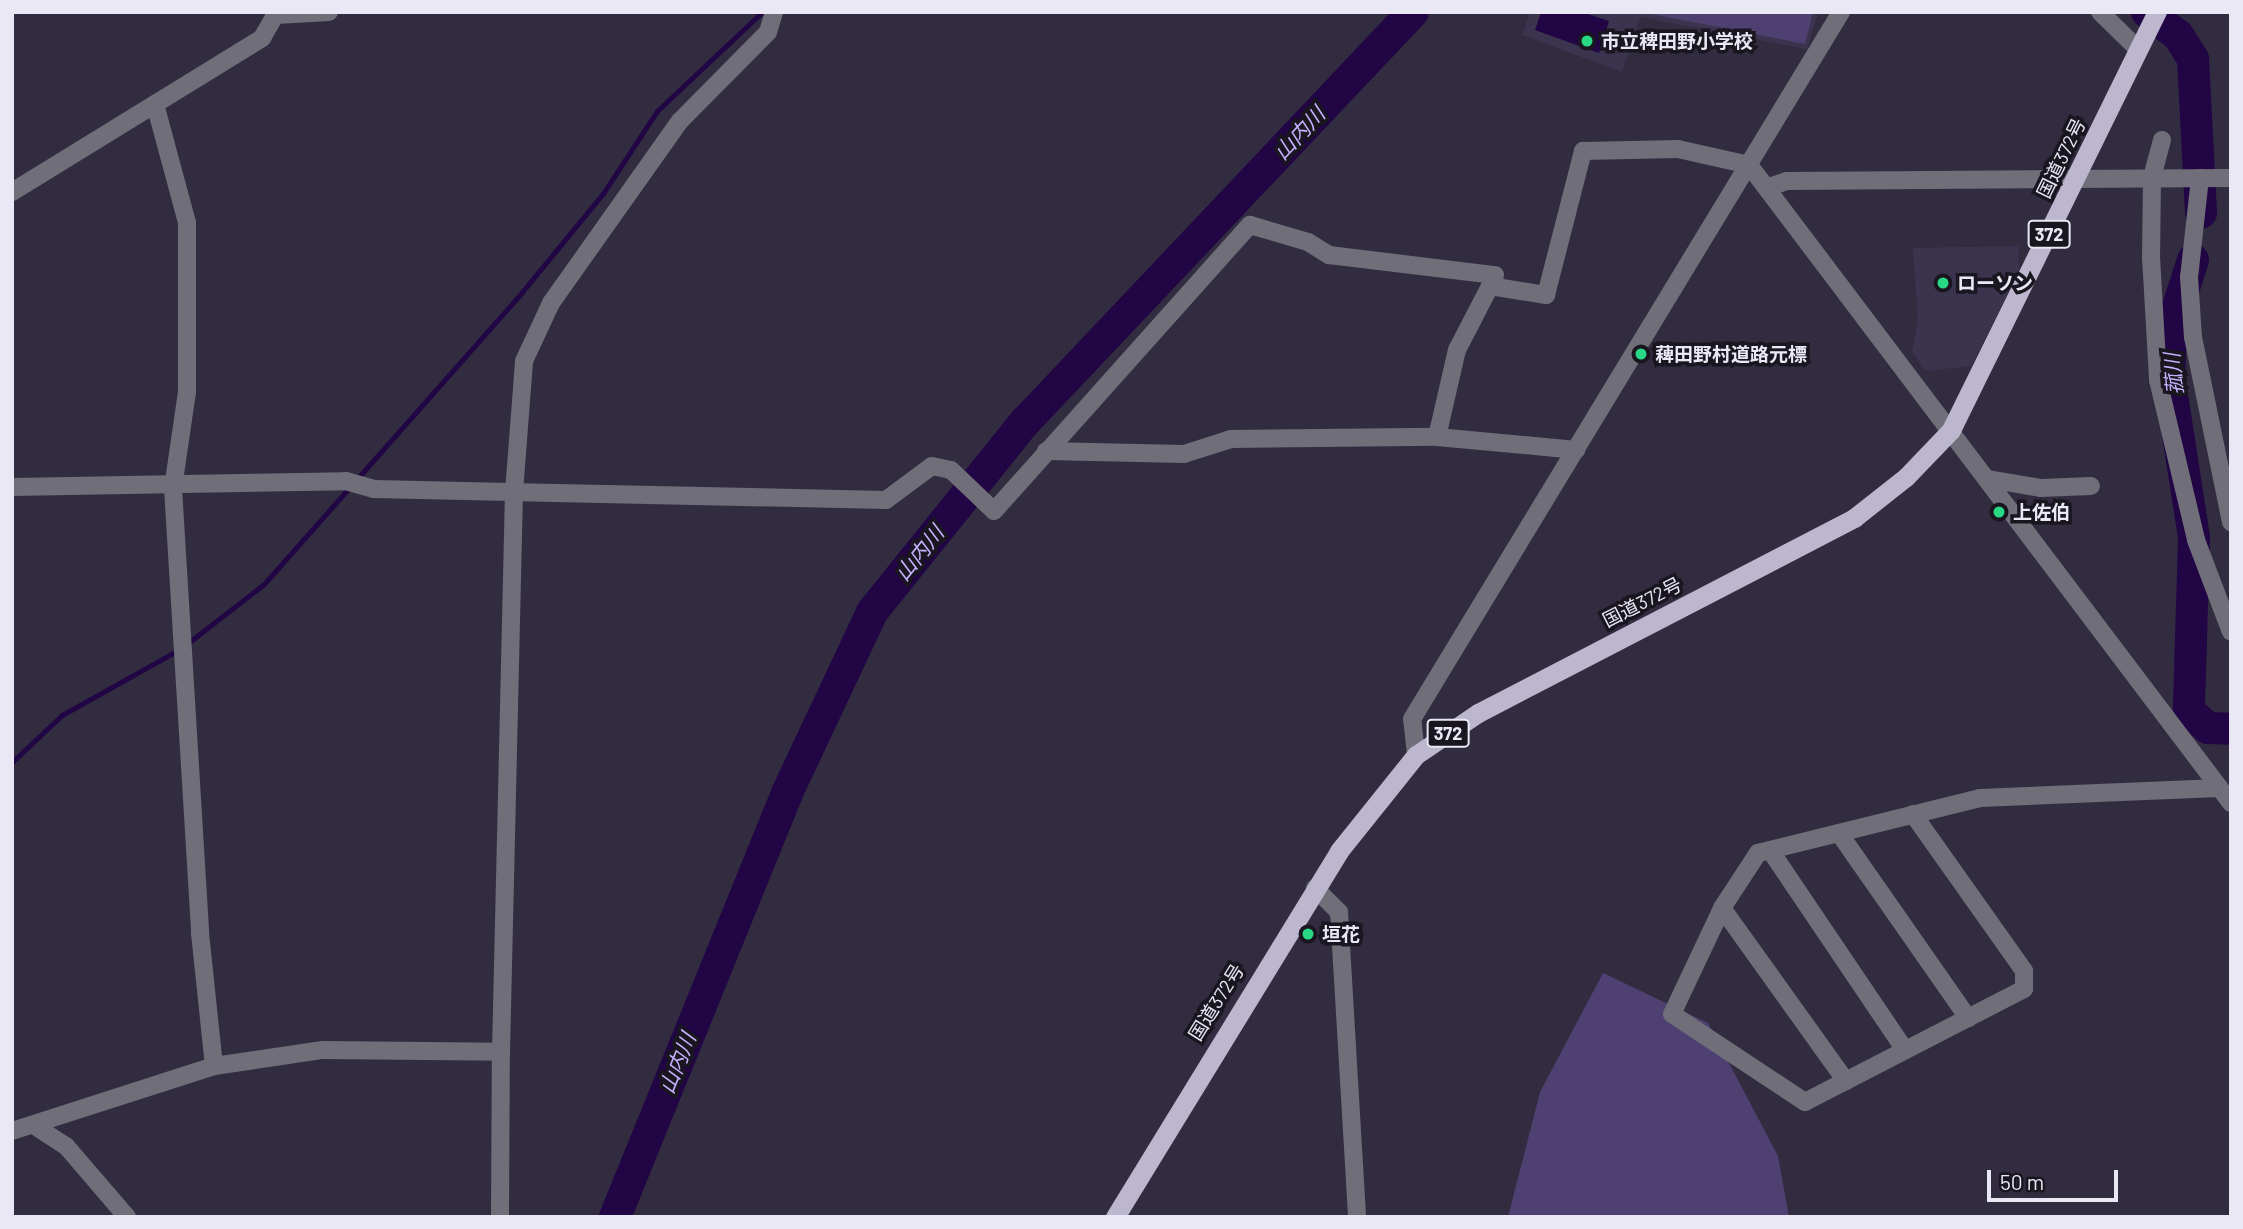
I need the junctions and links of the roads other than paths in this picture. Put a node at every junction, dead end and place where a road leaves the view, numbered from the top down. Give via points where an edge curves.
1 (329, 12) edge
2 (774, 12) edge
3 (1841, 12) edge
4 (2100, 12) edge
5 (2157, 12) edge
6 (277, 13) edge
7 (2142, 43) junction
8 (155, 104) junction
9 (2162, 140) dead end
10 (1749, 165) junction
11 (2076, 178) junction
12 (2152, 178) junction
13 (2200, 178) junction
14 (2231, 178) edge
15 (1769, 187) junction
16 (12, 192) edge
17 (1490, 286) junction
18 (1951, 429) junction
19 (1437, 437) junction
20 (1576, 450) junction
21 (1046, 451) junction
22 (1988, 479) junction
23 (2091, 486) dead end
24 (12, 487) edge
25 (173, 488) junction
26 (514, 492) junction
27 (2231, 522) edge
28 (2231, 632) edge
29 (1416, 755) junction
30 (2219, 788) junction
31 (2231, 803) edge
32 (1913, 814) junction
33 (1839, 833) junction
34 (1770, 850) junction
35 (1315, 888) junction
36 (1721, 908) junction
37 (1968, 1018) junction
38 (1905, 1050) junction
39 (501, 1052) junction
40 (214, 1066) junction
41 (1846, 1080) junction
42 (38, 1128) junction
43 (12, 1131) edge
44 (127, 1217) edge
45 (500, 1217) edge
46 (1115, 1217) edge
47 (1357, 1217) edge

1 - 6 street
2 - 26 street via 768,32 680,121 536,329 524,361
3 - 10 street
4 - 7 street
5 - 7 highway, 国道372号 / 372
6 - 8 street via 262,38
7 - 11 highway, 国道372号 / 372
8 - 16 street
8 - 25 street via 187,235 187,392
9 - 12 street
10 - 15 street
10 - 17 street via 1678,149 1583,151 1546,295
10 - 20 street
11 - 12 street
11 - 15 street via 1786,181
11 - 18 highway, 国道372号 / 372
12 - 13 street
12 - 28 street via 2158,380 2196,540
13 - 14 street
13 - 27 street via 2189,277 2193,337
15 - 18 street
17 - 19 street via 1457,350
17 - 21 street via 1495,275 1329,255 1250,225
18 - 22 street
18 - 29 highway, 国道372号 / 372 via 1906,477 1854,518 1478,713
19 - 20 street
19 - 21 street via 1231,439 1184,454
20 - 29 street via 1412,719
21 - 26 street via 994,511 951,470 932,466 886,500
22 - 23 street via 2041,488
22 - 30 street
24 - 25 street
25 - 26 street via 346,481 374,489
25 - 40 street via 200,933
26 - 39 street
29 - 35 highway, 国道372号 / 372
30 - 31 street
30 - 32 street via 1980,798
32 - 33 street
32 - 37 street via 2024,971 2024,989
33 - 34 street
33 - 37 street
34 - 36 street via 1758,853
34 - 38 street
35 - 46 highway, 国道372号 / 372
35 - 47 street via 1339,912
36 - 41 street
36 - 41 street via 1672,1014 1805,1102
37 - 38 street
38 - 41 street
39 - 40 street via 323,1050
39 - 45 street
40 - 42 street via 111,1095
42 - 43 street
42 - 44 street via 66,1146

